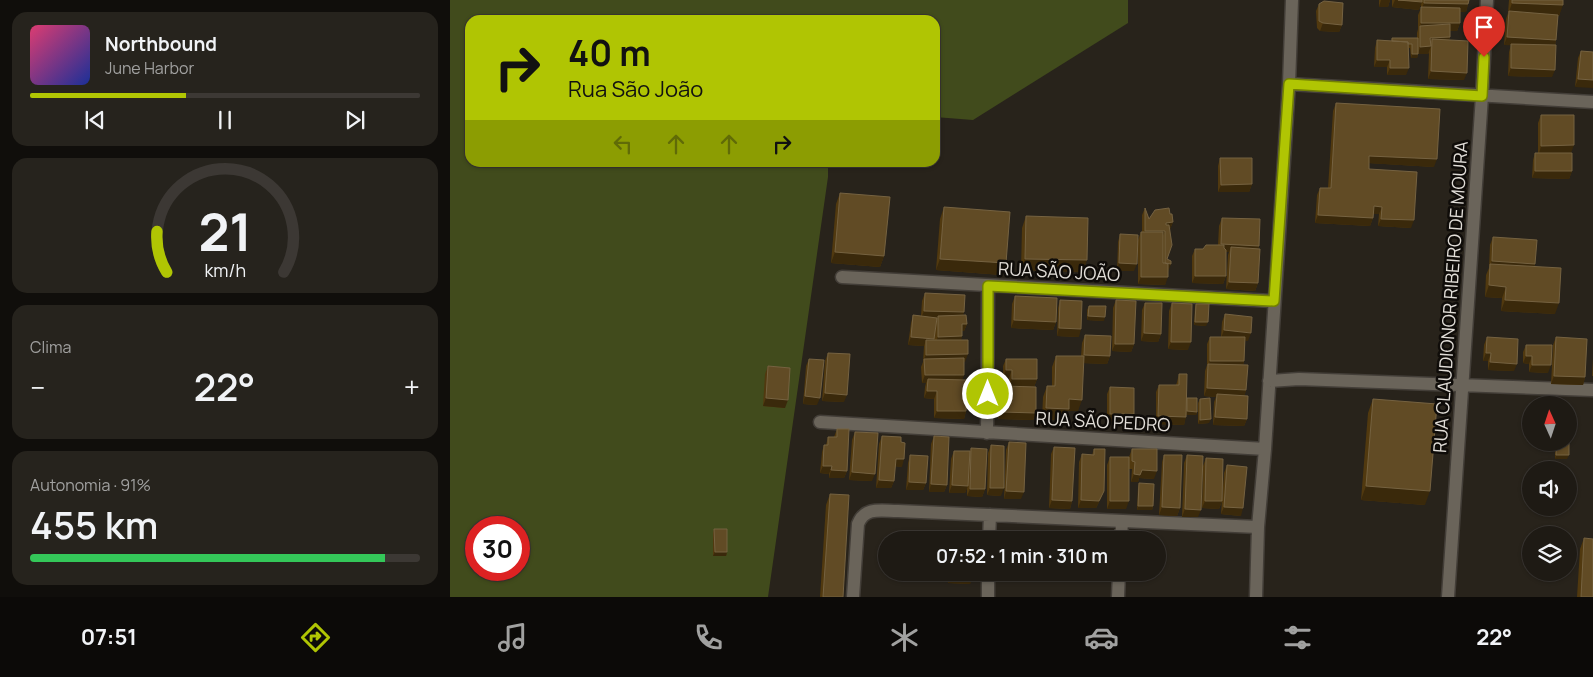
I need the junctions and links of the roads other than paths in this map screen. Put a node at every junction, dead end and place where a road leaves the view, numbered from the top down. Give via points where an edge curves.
1 (1292, 0) edge
2 (1486, 0) edge
3 (1289, 84) junction
4 (1482, 96) junction
5 (1593, 102) edge
6 (842, 277) dead end
7 (988, 286) junction
8 (1274, 301) junction
9 (1269, 381) junction
10 (1462, 385) junction
11 (1593, 390) edge
12 (820, 422) dead end
13 (987, 433) junction
14 (1265, 449) junction
15 (990, 515) junction
16 (1122, 521) junction
17 (1258, 527) junction
18 (989, 531) edge
19 (1121, 531) edge
20 (988, 581) edge
21 (1119, 581) edge
22 (853, 597) edge
23 (988, 597) edge
24 (1118, 597) edge
25 (1256, 597) edge
26 (1448, 597) edge

1 - 3 street
2 - 4 street, RUA CLAUDIONOR RIBEIRO DE MOURA
3 - 4 street
3 - 8 street
4 - 5 street
4 - 10 street, RUA CLAUDIONOR RIBEIRO DE MOURA
6 - 7 street, RUA SÃO JOÃO
7 - 8 street, RUA SÃO JOÃO
7 - 13 street
8 - 9 street
9 - 10 street via 1298,379
9 - 14 street
10 - 11 street
10 - 26 street, RUA CLAUDIONOR RIBEIRO DE MOURA
12 - 13 street, RUA SÃO PEDRO
13 - 14 street, RUA SÃO PEDRO
14 - 17 street
15 - 16 street
15 - 18 street
15 - 22 street via 898,510 868,512 858,524
16 - 17 street
16 - 19 street
17 - 25 street
20 - 23 street
21 - 24 street

